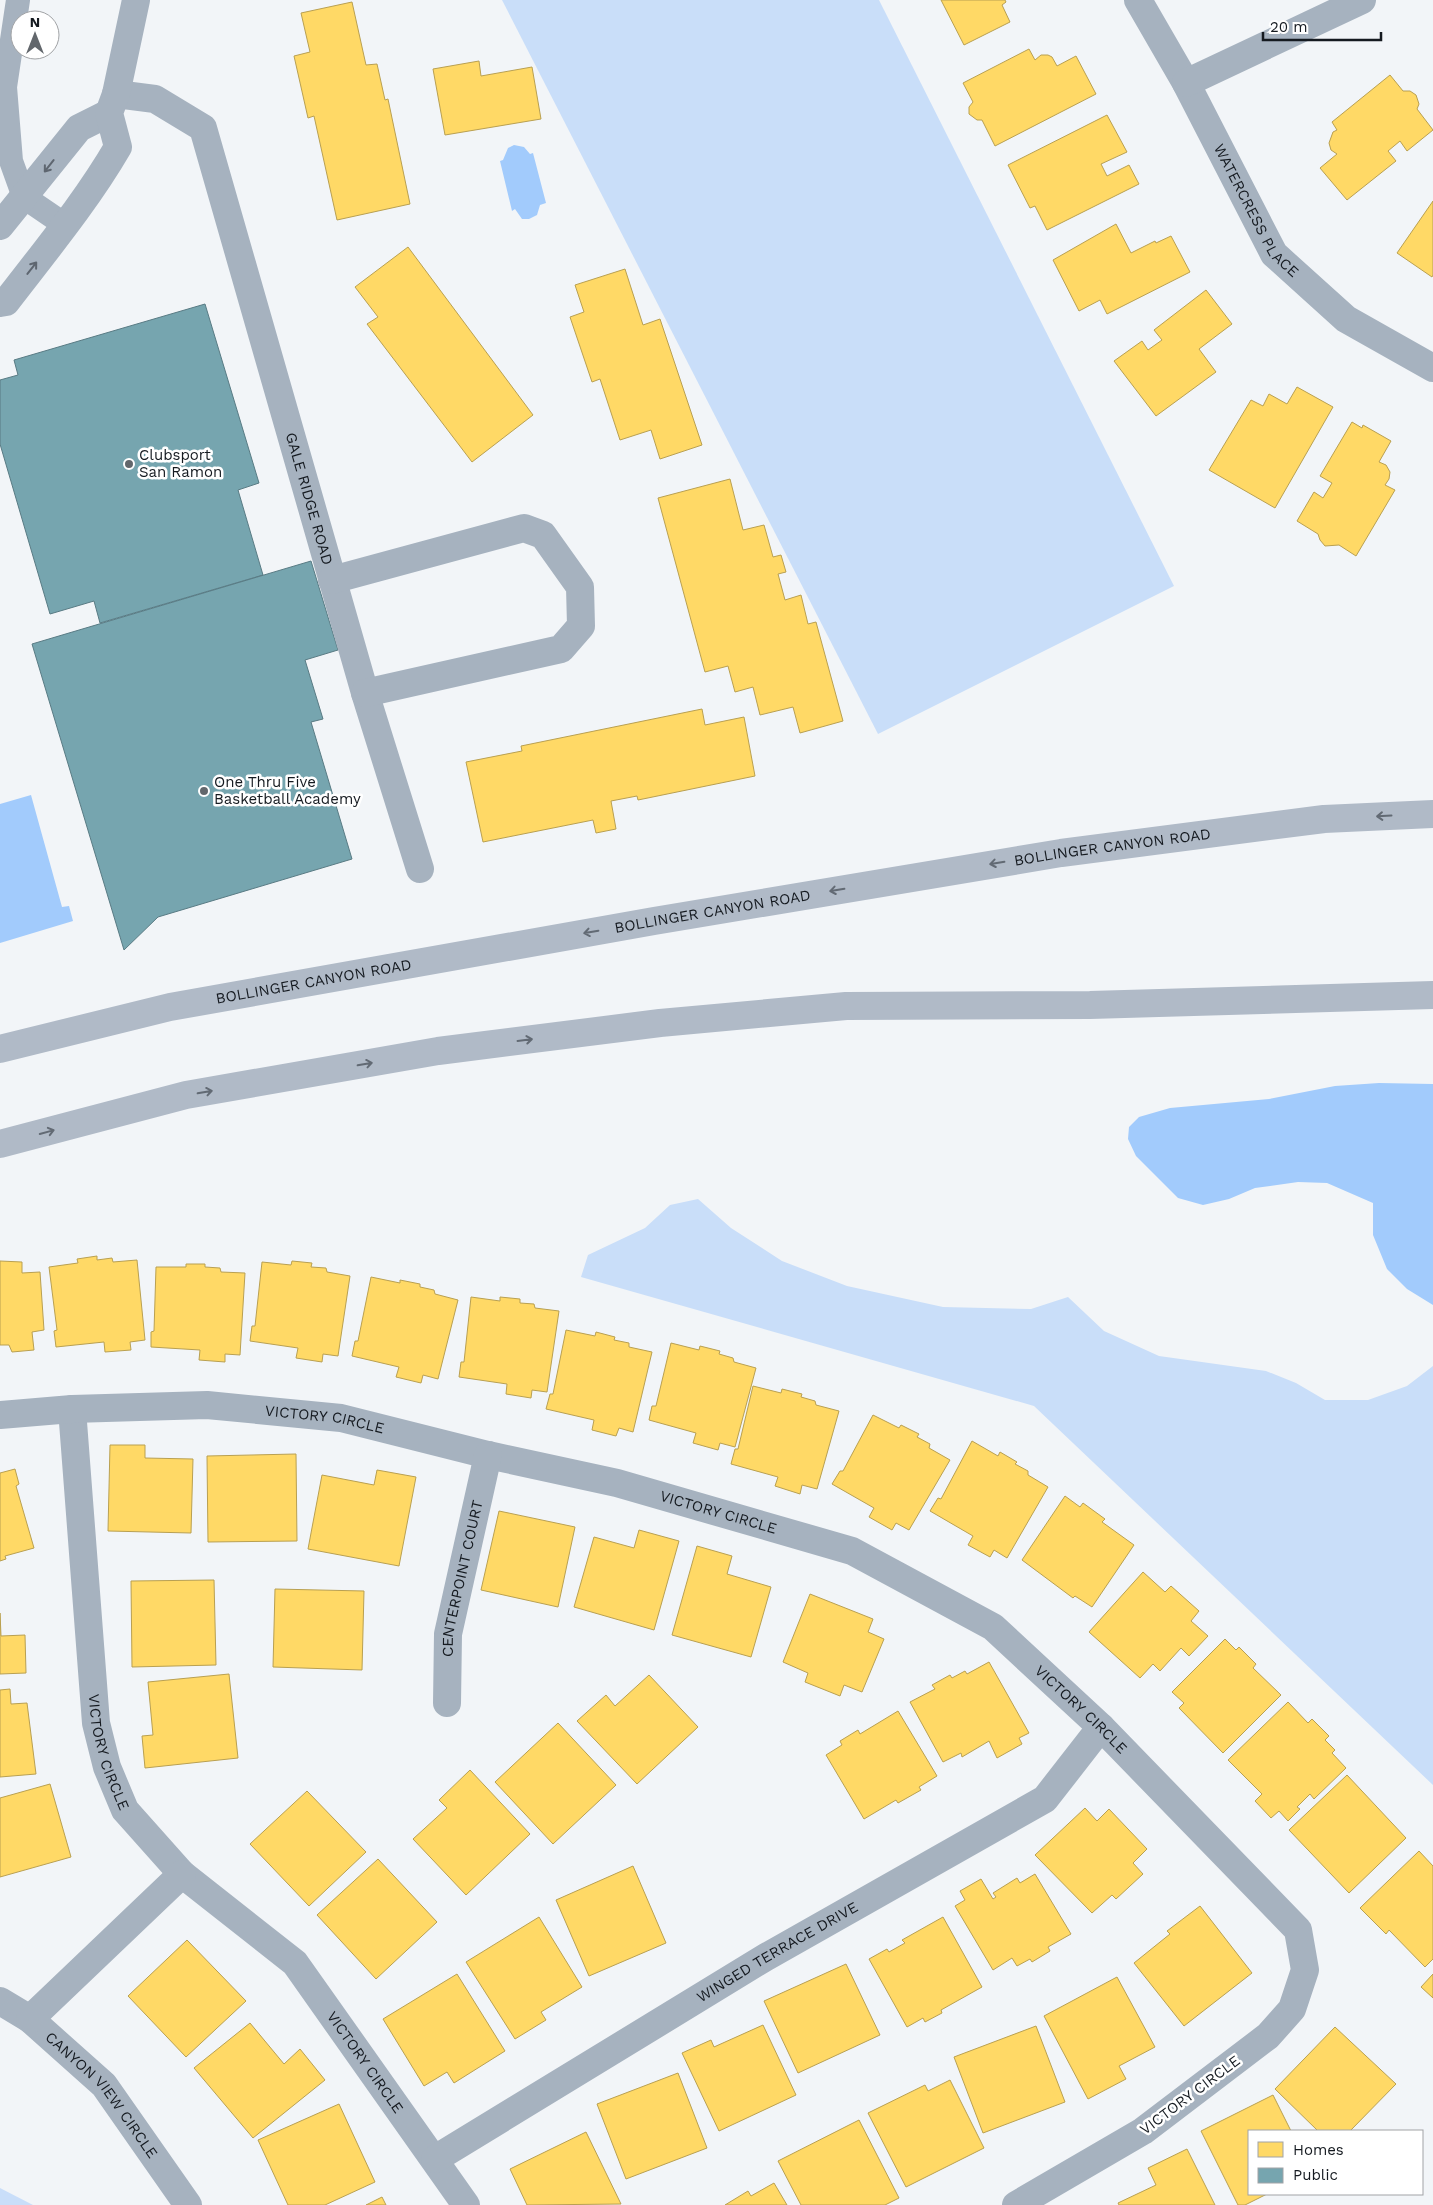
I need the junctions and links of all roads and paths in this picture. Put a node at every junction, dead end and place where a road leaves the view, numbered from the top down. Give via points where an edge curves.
1 (18, 0) edge
2 (136, 0) edge
3 (1138, 0) edge
4 (1362, 0) edge
5 (1186, 83) junction
6 (113, 103) junction
7 (24, 197) junction
8 (65, 225) junction
9 (0, 226) edge
10 (0, 303) edge
11 (1433, 368) edge
12 (332, 580) junction
13 (365, 693) junction
14 (1433, 814) edge
15 (420, 868) dead end
16 (1433, 995) edge
17 (0, 1049) edge
18 (0, 1144) edge
19 (72, 1409) junction
20 (0, 1415) edge
21 (488, 1455) junction
22 (447, 1703) dead end
23 (1101, 1727) junction
24 (182, 1874) junction
25 (0, 2001) edge
26 (30, 2019) junction
27 (435, 2159) junction
28 (188, 2205) edge
29 (466, 2205) edge
30 (1016, 2205) edge

1 - 7 lane via 5,87 11,161
2 - 6 street
3 - 5 street, WATERCRESS PLACE
4 - 5 street
5 - 11 street, WATERCRESS PLACE via 1274,254 1346,319
6 -> 7 street via 79,128
6 - 8 street via 118,147
6 - 12 street, GALE RIDGE ROAD via 156,99 203,128
7 - 8 lane
7 - 9 street
10 -> 8 street via 6,302
12 - 13 street, GALE RIDGE ROAD
12 - 13 street via 524,528 543,535 580,587 581,626 561,649
13 - 15 street, GALE RIDGE ROAD
14 -> 17 main road, BOLLINGER CANYON ROAD via 1324,819 1061,853 170,1007
18 -> 16 main road via 186,1095 438,1051 660,1023 846,1006 1090,1005
19 - 20 street
19 - 21 street, VICTORY CIRCLE via 207,1405 341,1418
19 - 24 street, VICTORY CIRCLE via 96,1723 107,1767 125,1810
21 - 22 street, CENTERPOINT COURT via 448,1634
21 - 23 street, VICTORY CIRCLE via 617,1483 852,1551 993,1627
23 - 27 street, WINGED TERRACE DRIVE via 1045,1799 766,1957
23 - 30 street, VICTORY CIRCLE via 1298,1930 1305,1970 1292,2009 1268,2036 1143,2131
24 - 26 street
24 - 27 street, VICTORY CIRCLE via 295,1963
25 - 26 street, CANYON VIEW CIRCLE
26 - 28 street, CANYON VIEW CIRCLE via 104,2085
27 - 29 street, VICTORY CIRCLE

